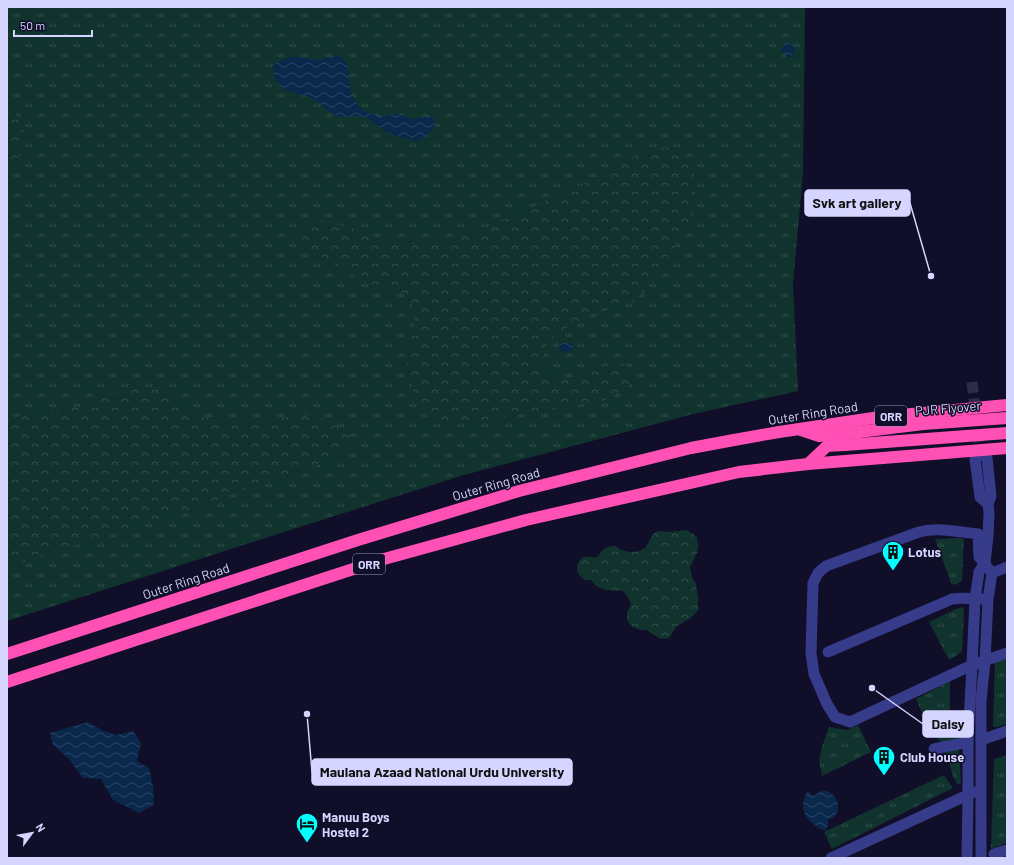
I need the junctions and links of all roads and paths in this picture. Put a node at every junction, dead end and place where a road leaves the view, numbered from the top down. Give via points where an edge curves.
1 (1006, 404) edge
2 (1007, 418) edge
3 (798, 429) junction
4 (1007, 432) edge
5 (844, 439) junction
6 (1007, 448) edge
7 (808, 464) junction
8 (988, 504) dead end
9 (1007, 567) edge
10 (989, 568) junction
11 (975, 599) junction
12 (988, 599) junction
13 (828, 652) dead end
14 (1007, 653) edge
15 (7, 654) edge
16 (985, 661) junction
17 (972, 665) junction
18 (7, 682) edge
19 (1007, 731) edge
20 (981, 740) junction
21 (968, 742) junction
22 (934, 749) dead end
23 (982, 790) junction
24 (968, 794) junction
25 (1007, 850) edge
26 (994, 854) dead end
27 (831, 858) edge
28 (968, 858) edge
29 (981, 858) edge

1 - 3 highway, Outer Ring Road / ORR via 880,417
2 - 5 highway, PJR Flyover, bridge via 923,424
3 - 5 highway, PJR Flyover via 819,436
3 - 15 highway, Outer Ring Road / ORR via 691,448 519,491 358,540
4 - 5 highway, PJR Flyover, bridge
5 - 7 highway, PJR Flyover via 827,446
6 - 7 highway, ORR
7 - 18 highway, ORR via 739,472 526,520 384,559
8 - 10 street
9 - 10 street
10 - 11 street via 980,572
10 - 12 street
10 - 17 street via 979,556 978,534 927,530 826,566 818,573 813,583 811,654 814,674 826,704 836,717 850,722
11 - 12 street
11 - 13 street via 952,599
11 - 17 street
12 - 16 street
14 - 16 street
16 - 17 street
16 - 20 street
17 - 21 street
19 - 20 street
20 - 23 street
21 - 22 street
21 - 24 street
23 - 24 street
23 - 29 street
24 - 27 street
24 - 28 street
25 - 26 street

